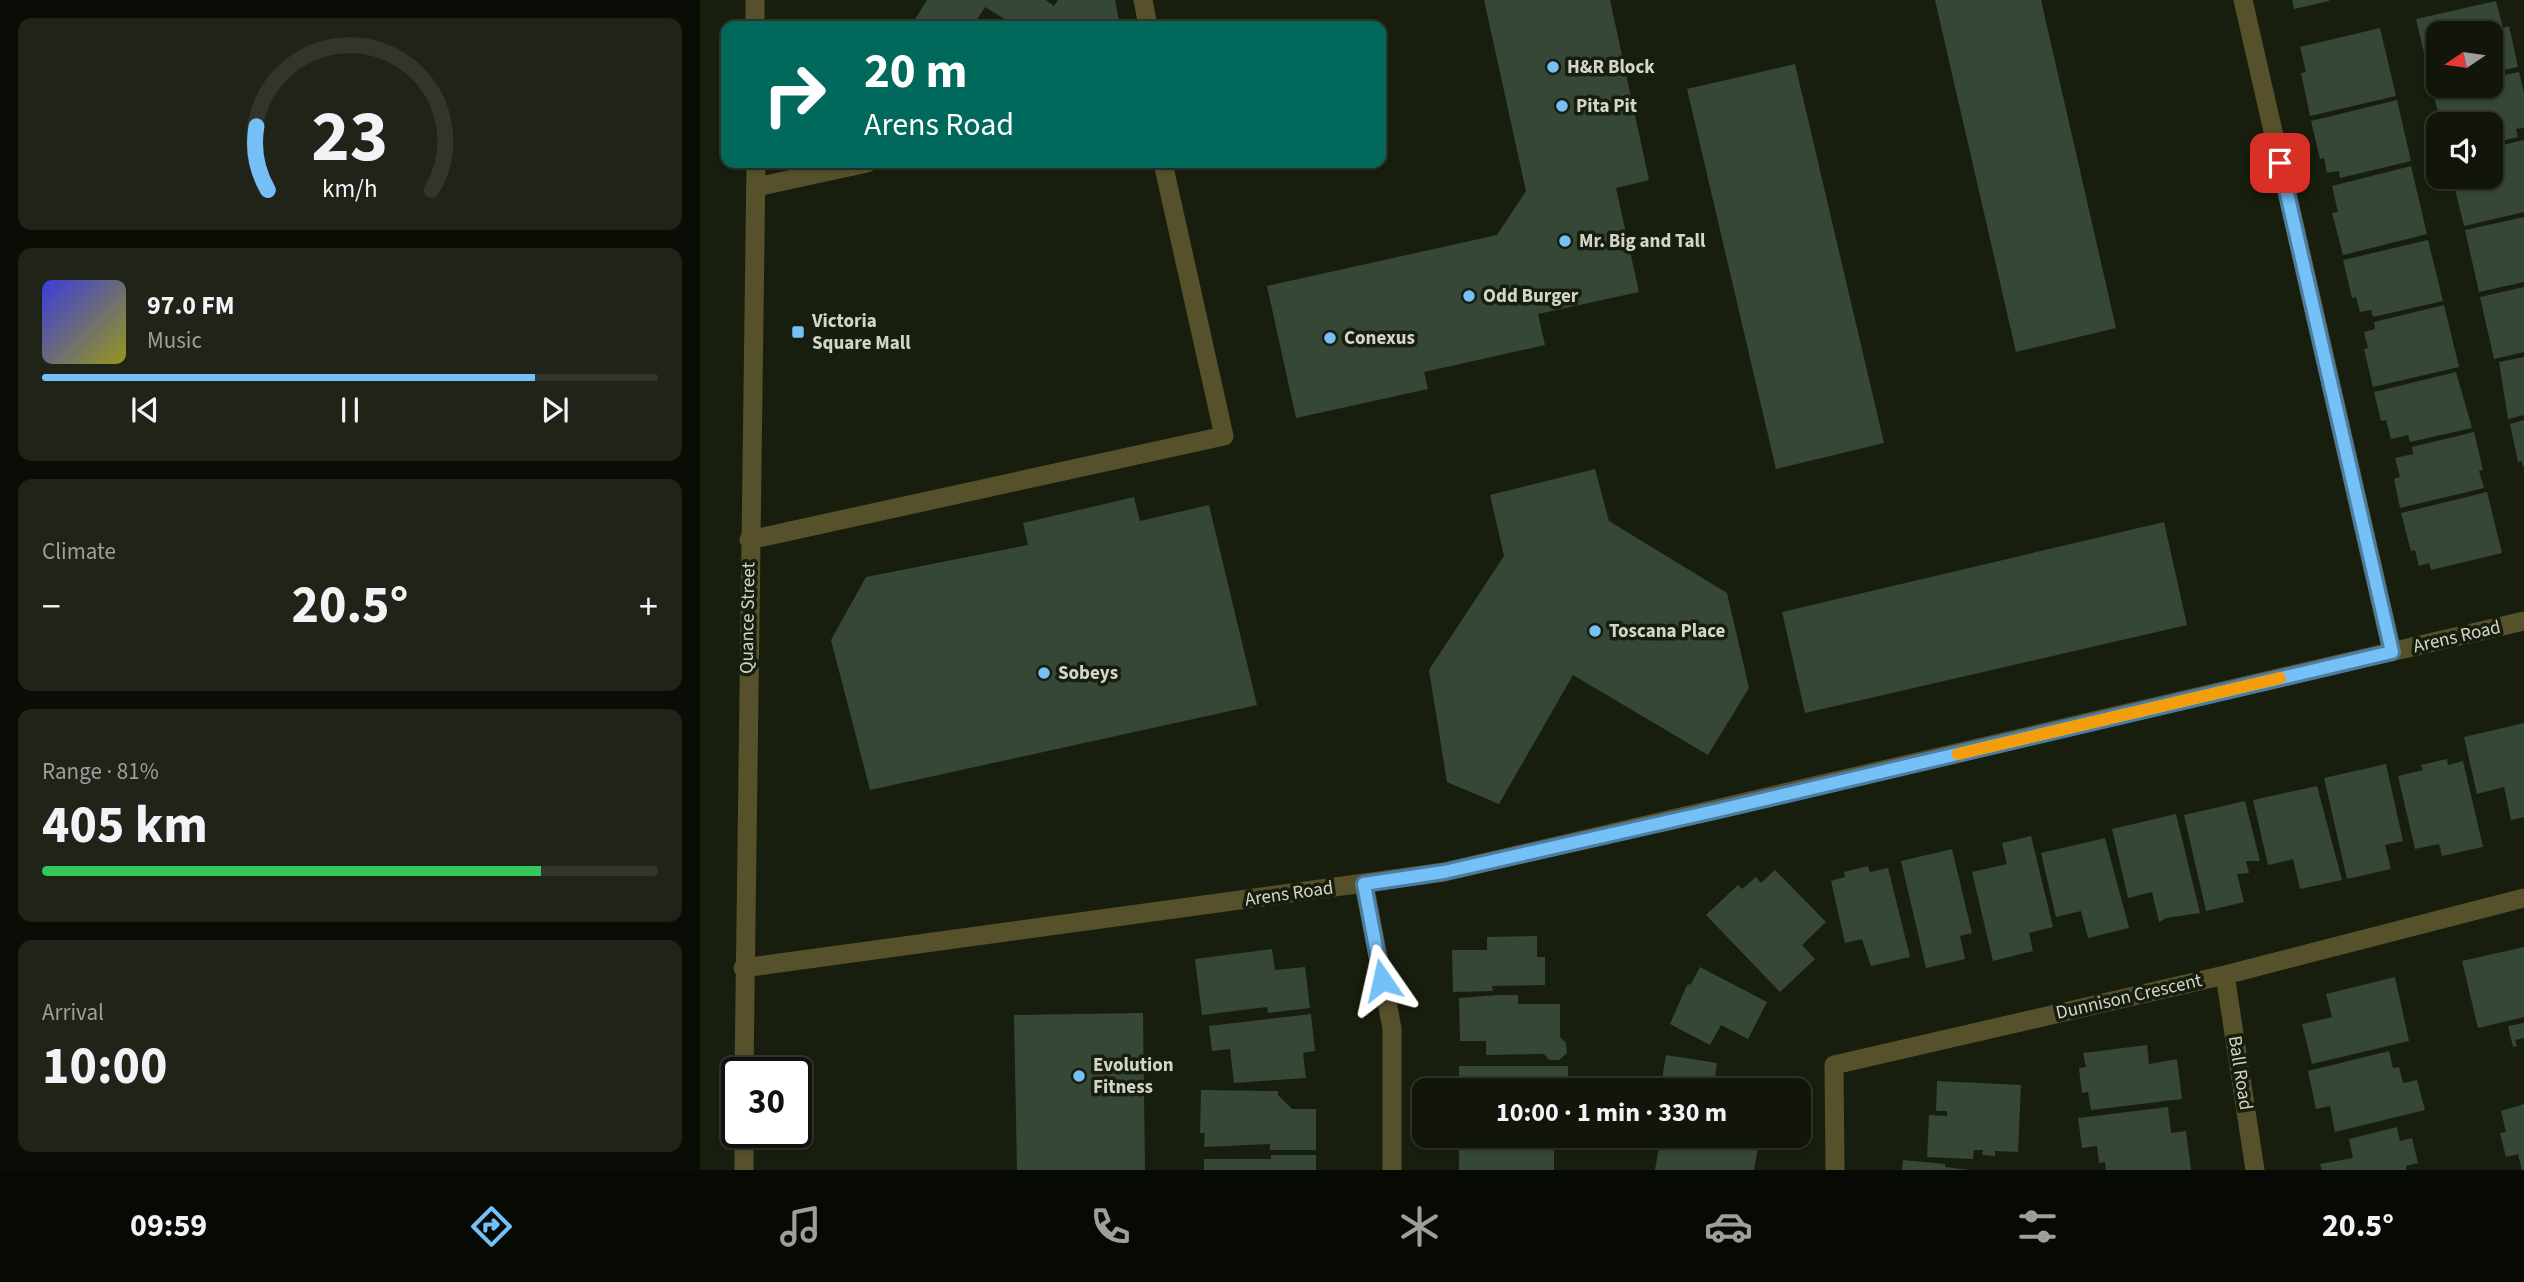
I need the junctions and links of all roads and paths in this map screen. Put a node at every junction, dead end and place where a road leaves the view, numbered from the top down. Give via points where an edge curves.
1 (755, 0) edge
2 (1143, 0) edge
3 (2243, 0) edge
4 (755, 21) edge
5 (1147, 21) edge
6 (756, 168) edge
7 (844, 168) edge
8 (1164, 168) edge
9 (756, 187) junction
10 (749, 540) junction
11 (2524, 621) edge
12 (2392, 652) junction
13 (1364, 884) junction
14 (2524, 898) edge
15 (743, 968) junction
16 (2225, 975) junction
17 (744, 1057) edge
18 (744, 1148) edge
19 (744, 1170) edge
20 (1392, 1170) edge
21 (1835, 1170) edge
22 (2255, 1170) edge

1 - 4 street
2 - 5 street
3 - 12 street
6 - 9 street, Quance Street
7 - 9 street
8 - 10 street via 1224,436
9 - 10 street, Quance Street
10 - 15 street, Quance Street
11 - 12 street, Arens Road
12 - 13 street, Arens Road via 1719,810 1444,872
13 - 15 street, Arens Road
13 - 20 street via 1392,1028
14 - 16 street, Dunnison Crescent
15 - 17 street, Quance Street
16 - 21 street, Dunnison Crescent via 1834,1065
16 - 22 street, Ball Road
18 - 19 street

